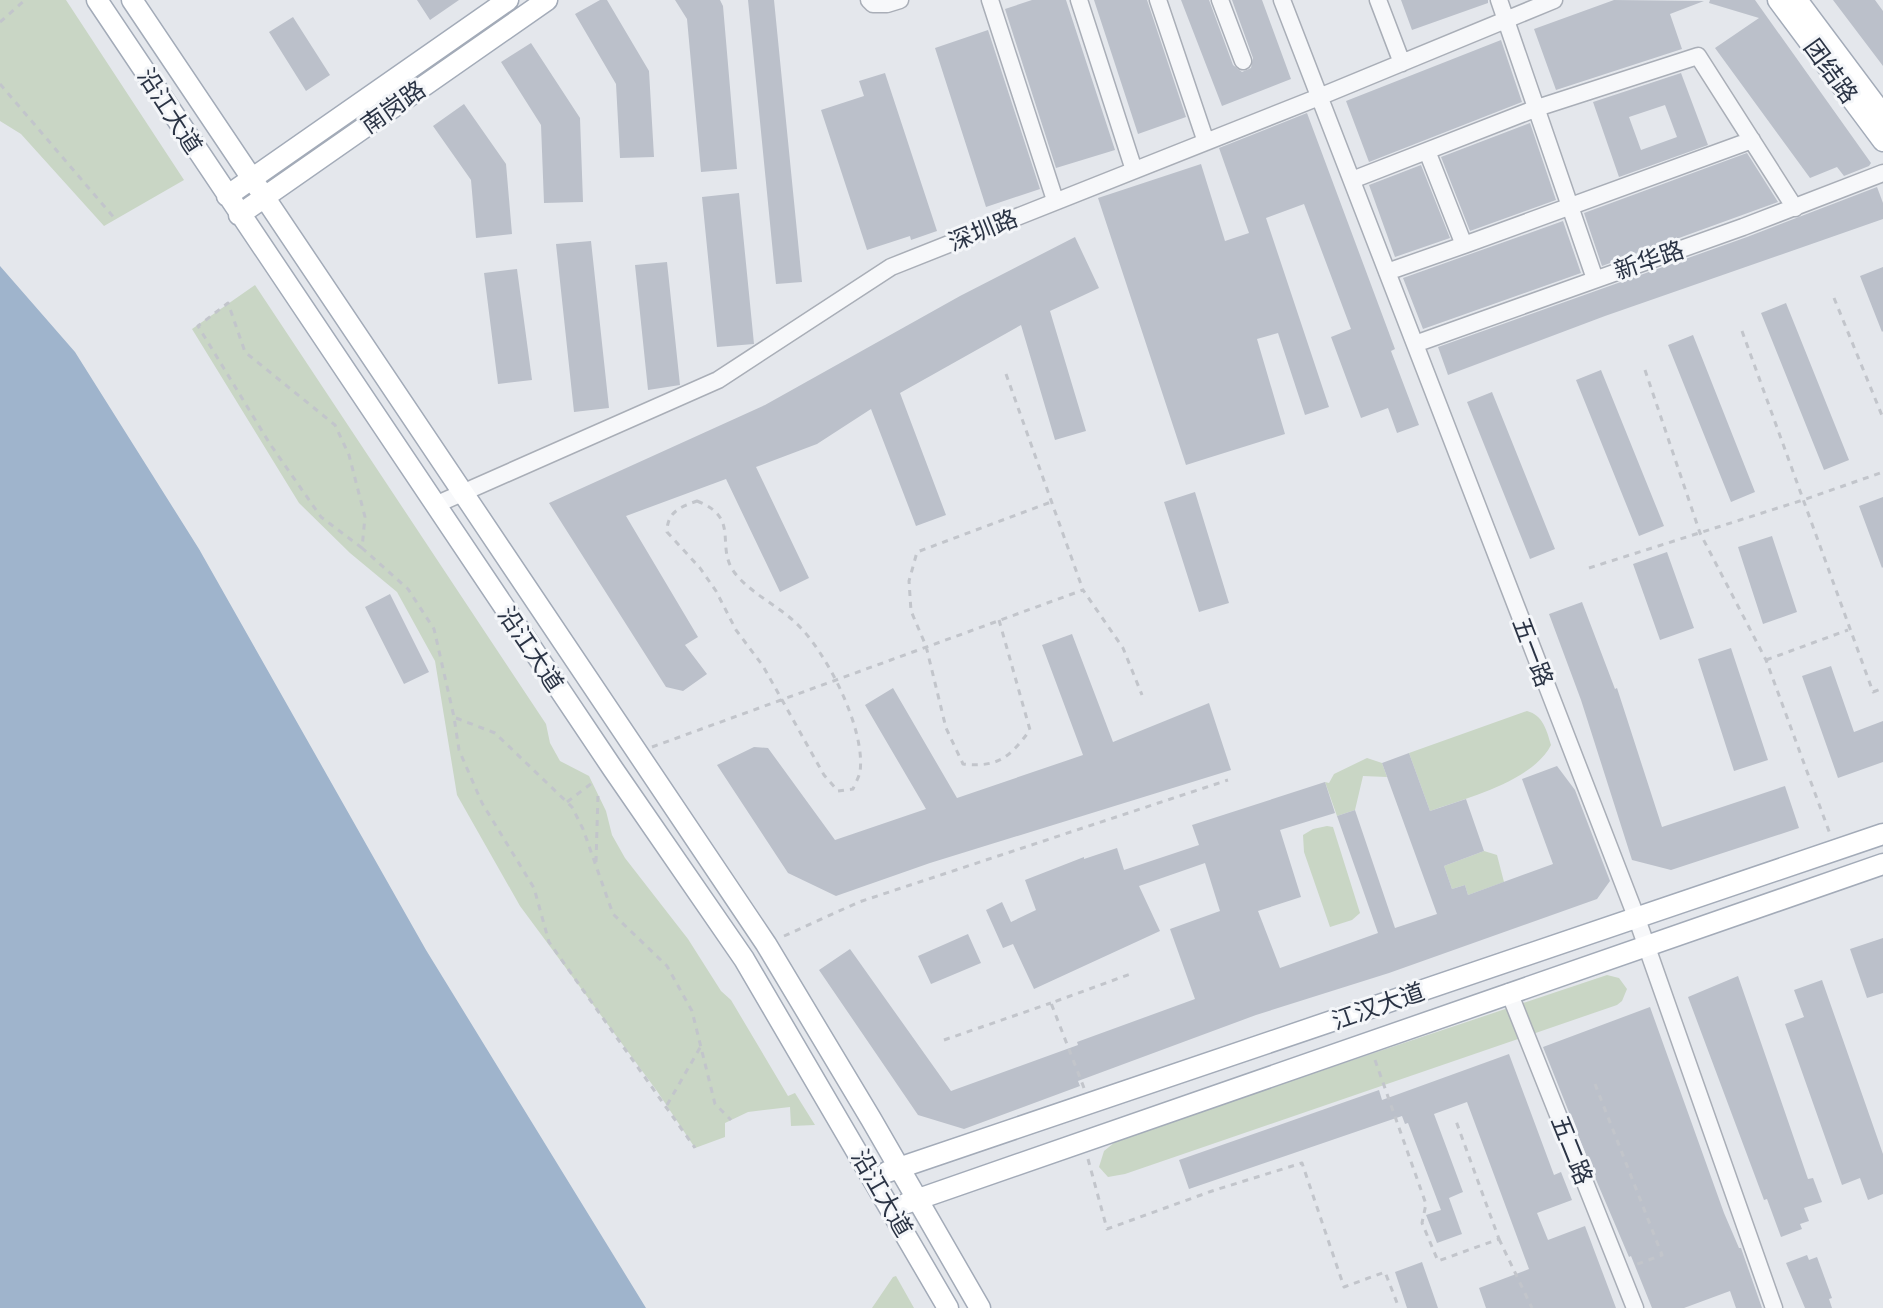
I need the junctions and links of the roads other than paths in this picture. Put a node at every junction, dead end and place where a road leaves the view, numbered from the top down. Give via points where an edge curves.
1 (97, 0) edge
2 (132, 0) edge
3 (508, 0) edge
4 (547, 0) edge
5 (869, 0) edge
6 (900, 0) edge
7 (990, 0) edge
8 (1079, 0) edge
9 (1158, 0) edge
10 (1220, 0) edge
11 (1282, 0) edge
12 (1378, 0) edge
13 (1499, 0) edge
14 (1554, 0) edge
15 (1778, 0) edge
16 (1797, 0) edge
17 (1507, 20) junction
18 (1243, 61) dead end
19 (1402, 63) junction
20 (1319, 97) junction
21 (1537, 108) junction
22 (1883, 115) edge
23 (1752, 140) junction
24 (1883, 141) edge
25 (1206, 142) junction
26 (1427, 151) junction
27 (1134, 170) junction
28 (1883, 173) edge
29 (251, 178) junction
30 (1352, 180) junction
31 (227, 196) junction
32 (264, 197) junction
33 (1055, 200) junction
34 (1570, 206) junction
35 (1795, 208) junction
36 (239, 215) junction
37 (1464, 245) junction
38 (1387, 272) junction
39 (1595, 279) junction
40 (1415, 344) junction
41 (463, 494) junction
42 (435, 505) junction
43 (1883, 834) edge
44 (1883, 864) edge
45 (1637, 919) junction
46 (1645, 945) junction
47 (1509, 992) junction
48 (899, 1167) junction
49 (874, 1178) junction
50 (917, 1199) junction
51 (892, 1210) junction
52 (948, 1308) edge
53 (980, 1308) edge
54 (1635, 1308) edge
55 (1774, 1308) edge

1 - 31 main road, 沿江大道
2 - 29 main road, 沿江大道
3 - 29 main road, 南岗路
4 - 32 main road, 南岗路
5 - 6 street
7 - 33 street
8 - 27 street
9 - 25 street
10 - 18 street
11 - 20 street, 五一路
12 - 19 street
13 - 17 street
14 - 17 street, 深圳路
15 - 24 main road, 团结路
16 - 22 main road, 团结路
17 - 19 street, 深圳路
17 - 21 street
19 - 20 street, 深圳路
20 - 25 street, 深圳路
20 - 30 street, 五一路
21 - 23 street via 1698,56
21 - 26 street
21 - 34 street
23 - 34 street
23 - 35 street
25 - 27 street, 深圳路
26 - 30 street
26 - 37 street
27 - 33 street, 深圳路
28 - 35 street, 新华路
29 - 31 main road, 南岗路
29 - 32 main road, 沿江大道
30 - 38 street, 五一路
31 - 36 main road, 沿江大道
32 - 36 main road, 南岗路
32 - 41 main road, 沿江大道
33 - 41 street, 深圳路 via 891,267 718,380
34 - 37 street
34 - 39 street
35 - 39 street, 新华路
36 - 42 main road, 沿江大道
37 - 38 street
38 - 40 street, 五一路
39 - 40 street, 新华路
40 - 45 street, 五一路
41 - 42 street, 深圳路
41 - 48 main road, 沿江大道 via 766,944
42 - 49 main road, 沿江大道 via 744,959
43 - 45 main road, 江汉大道
44 - 46 main road, 江汉大道
45 - 46 street, 五一路
45 - 48 main road, 江汉大道
46 - 47 main road, 江汉大道
46 - 55 street, 五一路
47 - 50 main road, 江汉大道
47 - 54 street, 五二路
48 - 49 main road, 江汉大道
48 - 50 main road, 沿江大道
49 - 51 main road, 沿江大道
50 - 51 main road, 江汉大道
50 - 53 main road, 沿江大道
51 - 52 main road, 沿江大道

